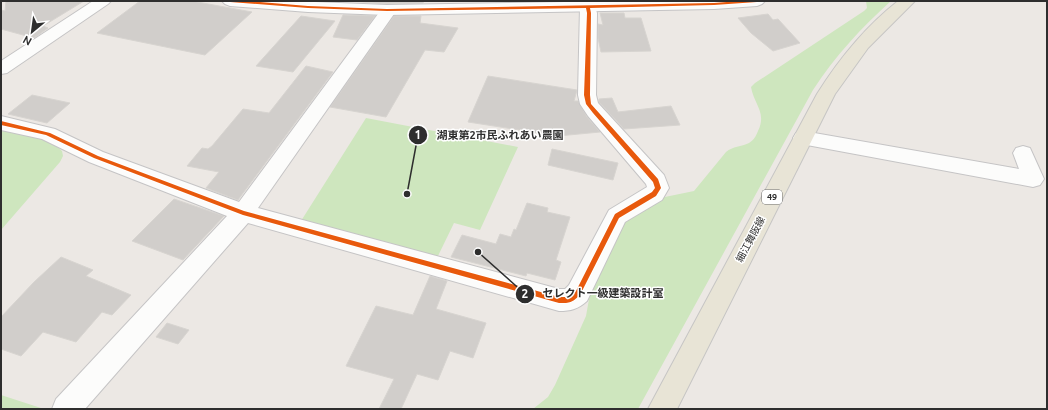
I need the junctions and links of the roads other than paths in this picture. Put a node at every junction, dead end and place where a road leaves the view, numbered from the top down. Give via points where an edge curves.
1 (103, 1) edge
2 (230, 1) edge
3 (756, 1) edge
4 (907, 1) edge
5 (645, 3) edge
6 (326, 5) edge
7 (588, 7) junction
8 (387, 10) junction
9 (1, 69) edge
10 (1, 123) edge
11 (803, 138) junction
12 (1023, 153) dead end
13 (243, 213) junction
14 (66, 409) edge
15 (662, 409) edge

1 - 9 street
2 - 6 street
3 - 5 street via 722,4
4 - 11 main road, 細江舞阪線 / 49 via 872,33 848,61 826,94
5 - 7 street
6 - 8 street
7 - 8 street
7 - 13 street via 589,104 656,181 658,188 654,194 617,216 578,293 570,300 559,300
8 - 13 street
10 - 13 street via 48,134 96,157
11 - 12 street via 1033,179
11 - 15 main road, 細江舞阪線 / 49
13 - 14 street

